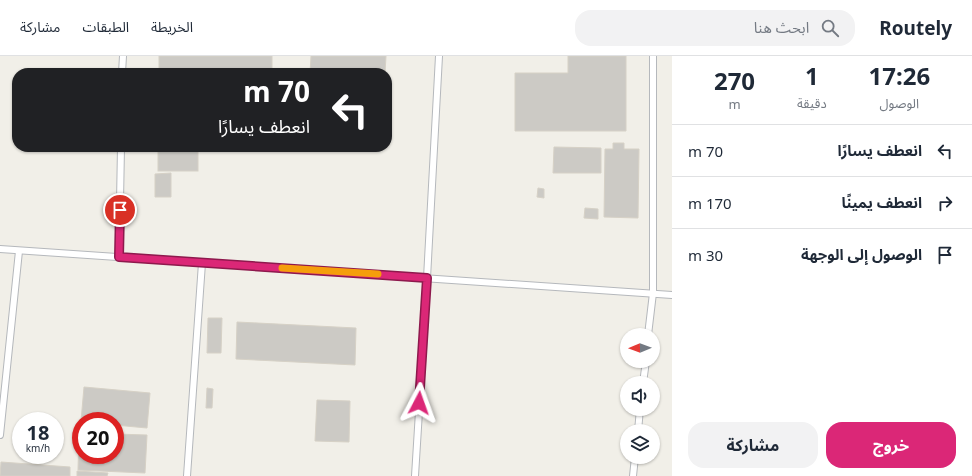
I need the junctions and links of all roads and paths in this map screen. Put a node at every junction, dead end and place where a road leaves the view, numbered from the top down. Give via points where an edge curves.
1 (123, 56) edge
2 (439, 56) edge
3 (652, 56) edge
4 (122, 68) edge
5 (121, 152) edge
6 (0, 249) edge
7 (19, 251) junction
8 (119, 257) junction
9 (202, 263) junction
10 (427, 278) junction
11 (653, 293) junction
12 (672, 294) edge
13 (649, 328) edge
14 (0, 435) edge
15 (634, 464) edge
16 (187, 476) edge
17 (415, 476) edge
18 (633, 476) edge

1 - 4 lane
2 - 10 lane
3 - 11 lane
5 - 8 lane
6 - 7 lane
7 - 8 lane
7 - 14 lane
8 - 9 lane
9 - 10 lane
9 - 16 lane
10 - 11 lane
10 - 17 lane
11 - 12 lane
11 - 13 lane
15 - 18 lane

